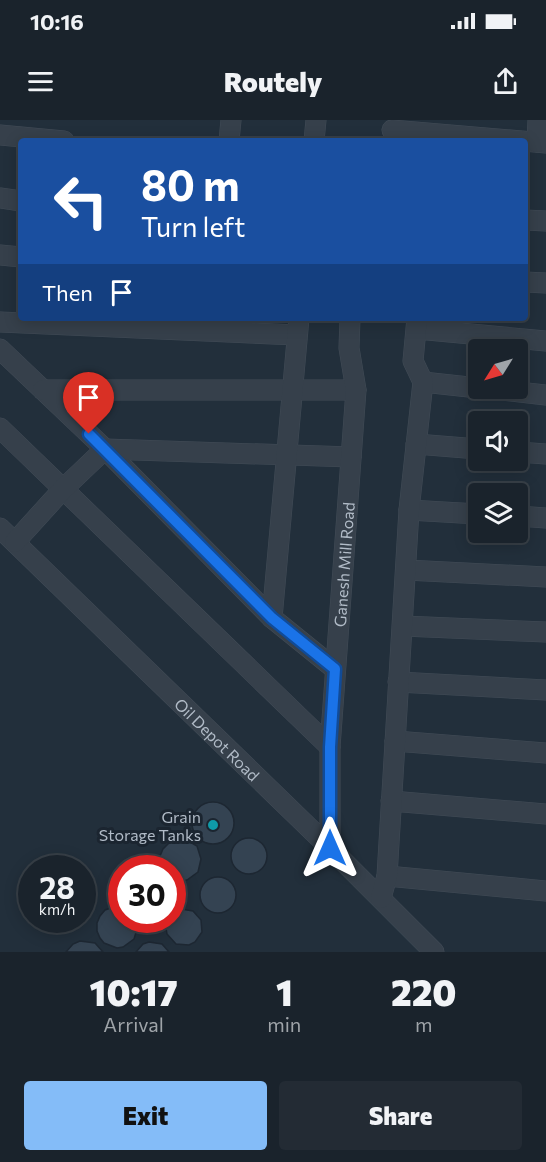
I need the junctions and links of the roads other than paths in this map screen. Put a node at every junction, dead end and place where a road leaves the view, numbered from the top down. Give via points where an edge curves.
1 (231, 120) edge
2 (316, 120) edge
3 (538, 120) edge
4 (465, 128) edge
5 (392, 130) edge
6 (0, 135) edge
7 (32, 138) edge
8 (229, 138) edge
9 (314, 138) edge
10 (519, 138) edge
11 (541, 142) edge
12 (0, 198) edge
13 (18, 201) edge
14 (528, 220) edge
15 (546, 221) edge
16 (0, 255) edge
17 (18, 257) edge
18 (528, 282) edge
19 (546, 283) edge
20 (350, 321) edge
21 (0, 322) edge
22 (417, 323) edge
23 (298, 327) edge
24 (546, 341) edge
25 (0, 349) edge
26 (423, 382) junction
27 (468, 387) edge
28 (43, 390) junction
29 (356, 390) junction
30 (292, 391) junction
31 (528, 393) edge
32 (546, 395) edge
33 (0, 428) edge
34 (416, 444) junction
35 (468, 448) edge
36 (105, 449) junction
37 (528, 453) edge
38 (546, 454) edge
39 (287, 455) junction
40 (351, 457) junction
41 (63, 489) junction
42 (410, 510) junction
43 (468, 513) edge
44 (528, 517) edge
45 (546, 518) edge
46 (0, 528) edge
47 (15, 542) junction
48 (406, 570) junction
49 (546, 577) edge
50 (272, 618) junction
51 (403, 626) junction
52 (546, 632) edge
53 (335, 669) junction
54 (398, 682) junction
55 (546, 690) edge
56 (395, 741) junction
57 (330, 747) junction
58 (546, 753) edge
59 (391, 801) junction
60 (546, 814) edge
61 (330, 848) junction
62 (387, 876) junction
63 (546, 891) edge
64 (381, 898) junction
65 (434, 952) edge

1 - 8 street
2 - 9 street
3 - 11 street
4 - 5 street
4 - 10 street
6 - 7 street
12 - 13 street
14 - 15 street
16 - 17 street
18 - 19 street
20 - 29 street, Ganesh Mill Road via 349,348
21 - 23 street
22 - 24 street
22 - 26 street via 413,361
23 - 30 street
25 - 28 street
26 - 27 street
26 - 34 street
28 - 30 street
28 - 36 street
29 - 30 street
29 - 40 street, Ganesh Mill Road
30 - 39 street
31 - 32 street
33 - 41 street
34 - 35 street
34 - 42 street
36 - 39 street
36 - 41 street
36 - 50 street
37 - 38 street
39 - 40 street
39 - 50 street
40 - 53 street, Ganesh Mill Road
41 - 47 street
41 - 57 street
42 - 43 street
42 - 48 street
44 - 45 street
46 - 47 street, Oil Depot Road
47 - 61 street, Oil Depot Road
48 - 49 street
48 - 51 street
50 - 53 street
51 - 52 street
51 - 54 street
53 - 57 street, Ganesh Mill Road
54 - 55 street
54 - 56 street
56 - 58 street
56 - 59 street
57 - 61 street, Ganesh Mill Road
59 - 60 street
59 - 62 street
61 - 64 street, Oil Depot Road
62 - 63 street
62 - 64 street
64 - 65 street, Oil Depot Road

